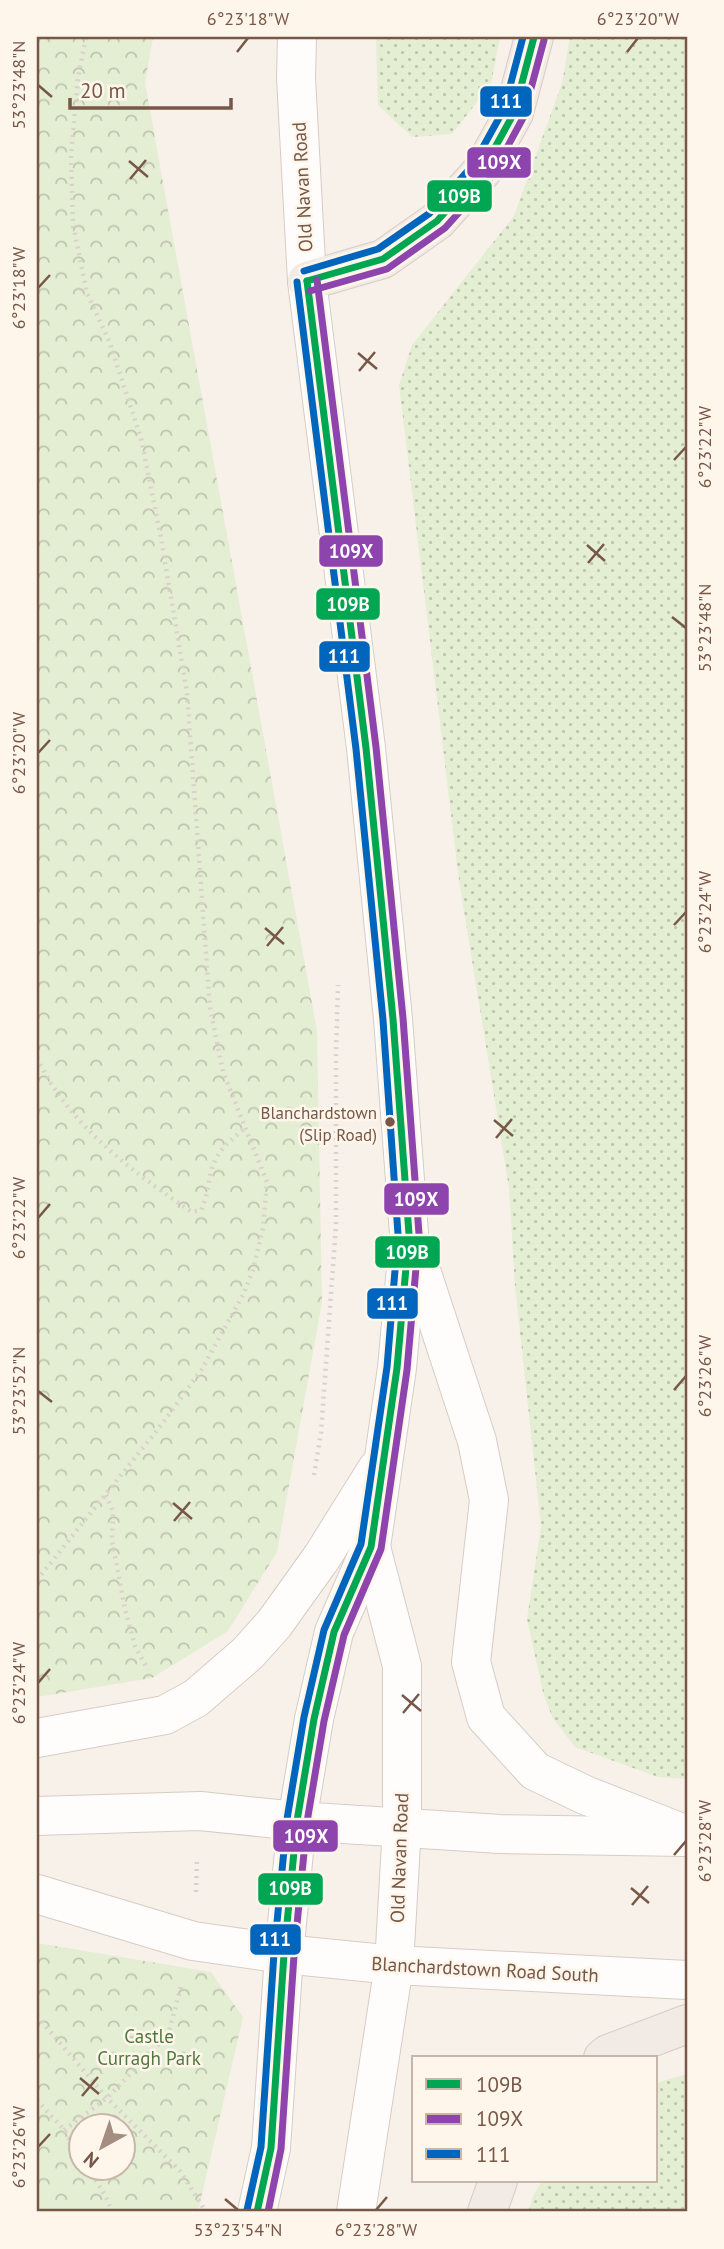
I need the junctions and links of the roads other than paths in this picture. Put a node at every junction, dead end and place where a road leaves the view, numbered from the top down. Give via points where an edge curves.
1 (297, 37) edge
2 (534, 37) edge
3 (307, 281) junction
4 (409, 1234) junction
5 (384, 1458) junction
6 (371, 1547) junction
7 (37, 1738) edge
8 (37, 1816) edge
9 (297, 1822) junction
10 (402, 1826) junction
11 (687, 1836) edge
12 (37, 1894) edge
13 (284, 1954) junction
14 (394, 1965) junction
15 (687, 1980) edge
16 (687, 2024) edge
17 (606, 2056) edge
18 (498, 2182) edge
19 (257, 2212) edge
20 (356, 2212) edge
21 (487, 2212) edge

1 - 3 street, Old Navan Road
2 - 3 highway via 514,113 482,171 437,221 383,260
3 - 4 street, Old Navan Road via 366,748
4 - 5 street, Old Navan Road
4 - 11 street via 477,1441 489,1500 471,1662 486,1717 535,1771
5 - 6 street, Old Navan Road
5 - 7 street via 274,1624 196,1698 165,1715
6 - 9 street, Old Navan Road via 334,1632
6 - 10 street, Old Navan Road via 402,1666
8 - 9 street via 200,1811
9 - 10 street
9 - 13 street, Old Navan Road
10 - 11 street via 500,1833
10 - 14 street, Old Navan Road
12 - 13 street, Blanchardstown Road South via 193,1941
13 - 14 street, Blanchardstown Road South
13 - 19 street, Old Navan Road via 271,2148
14 - 15 street, Blanchardstown Road South
14 - 20 street, Old Navan Road
16 - 17 highway
18 - 21 highway

